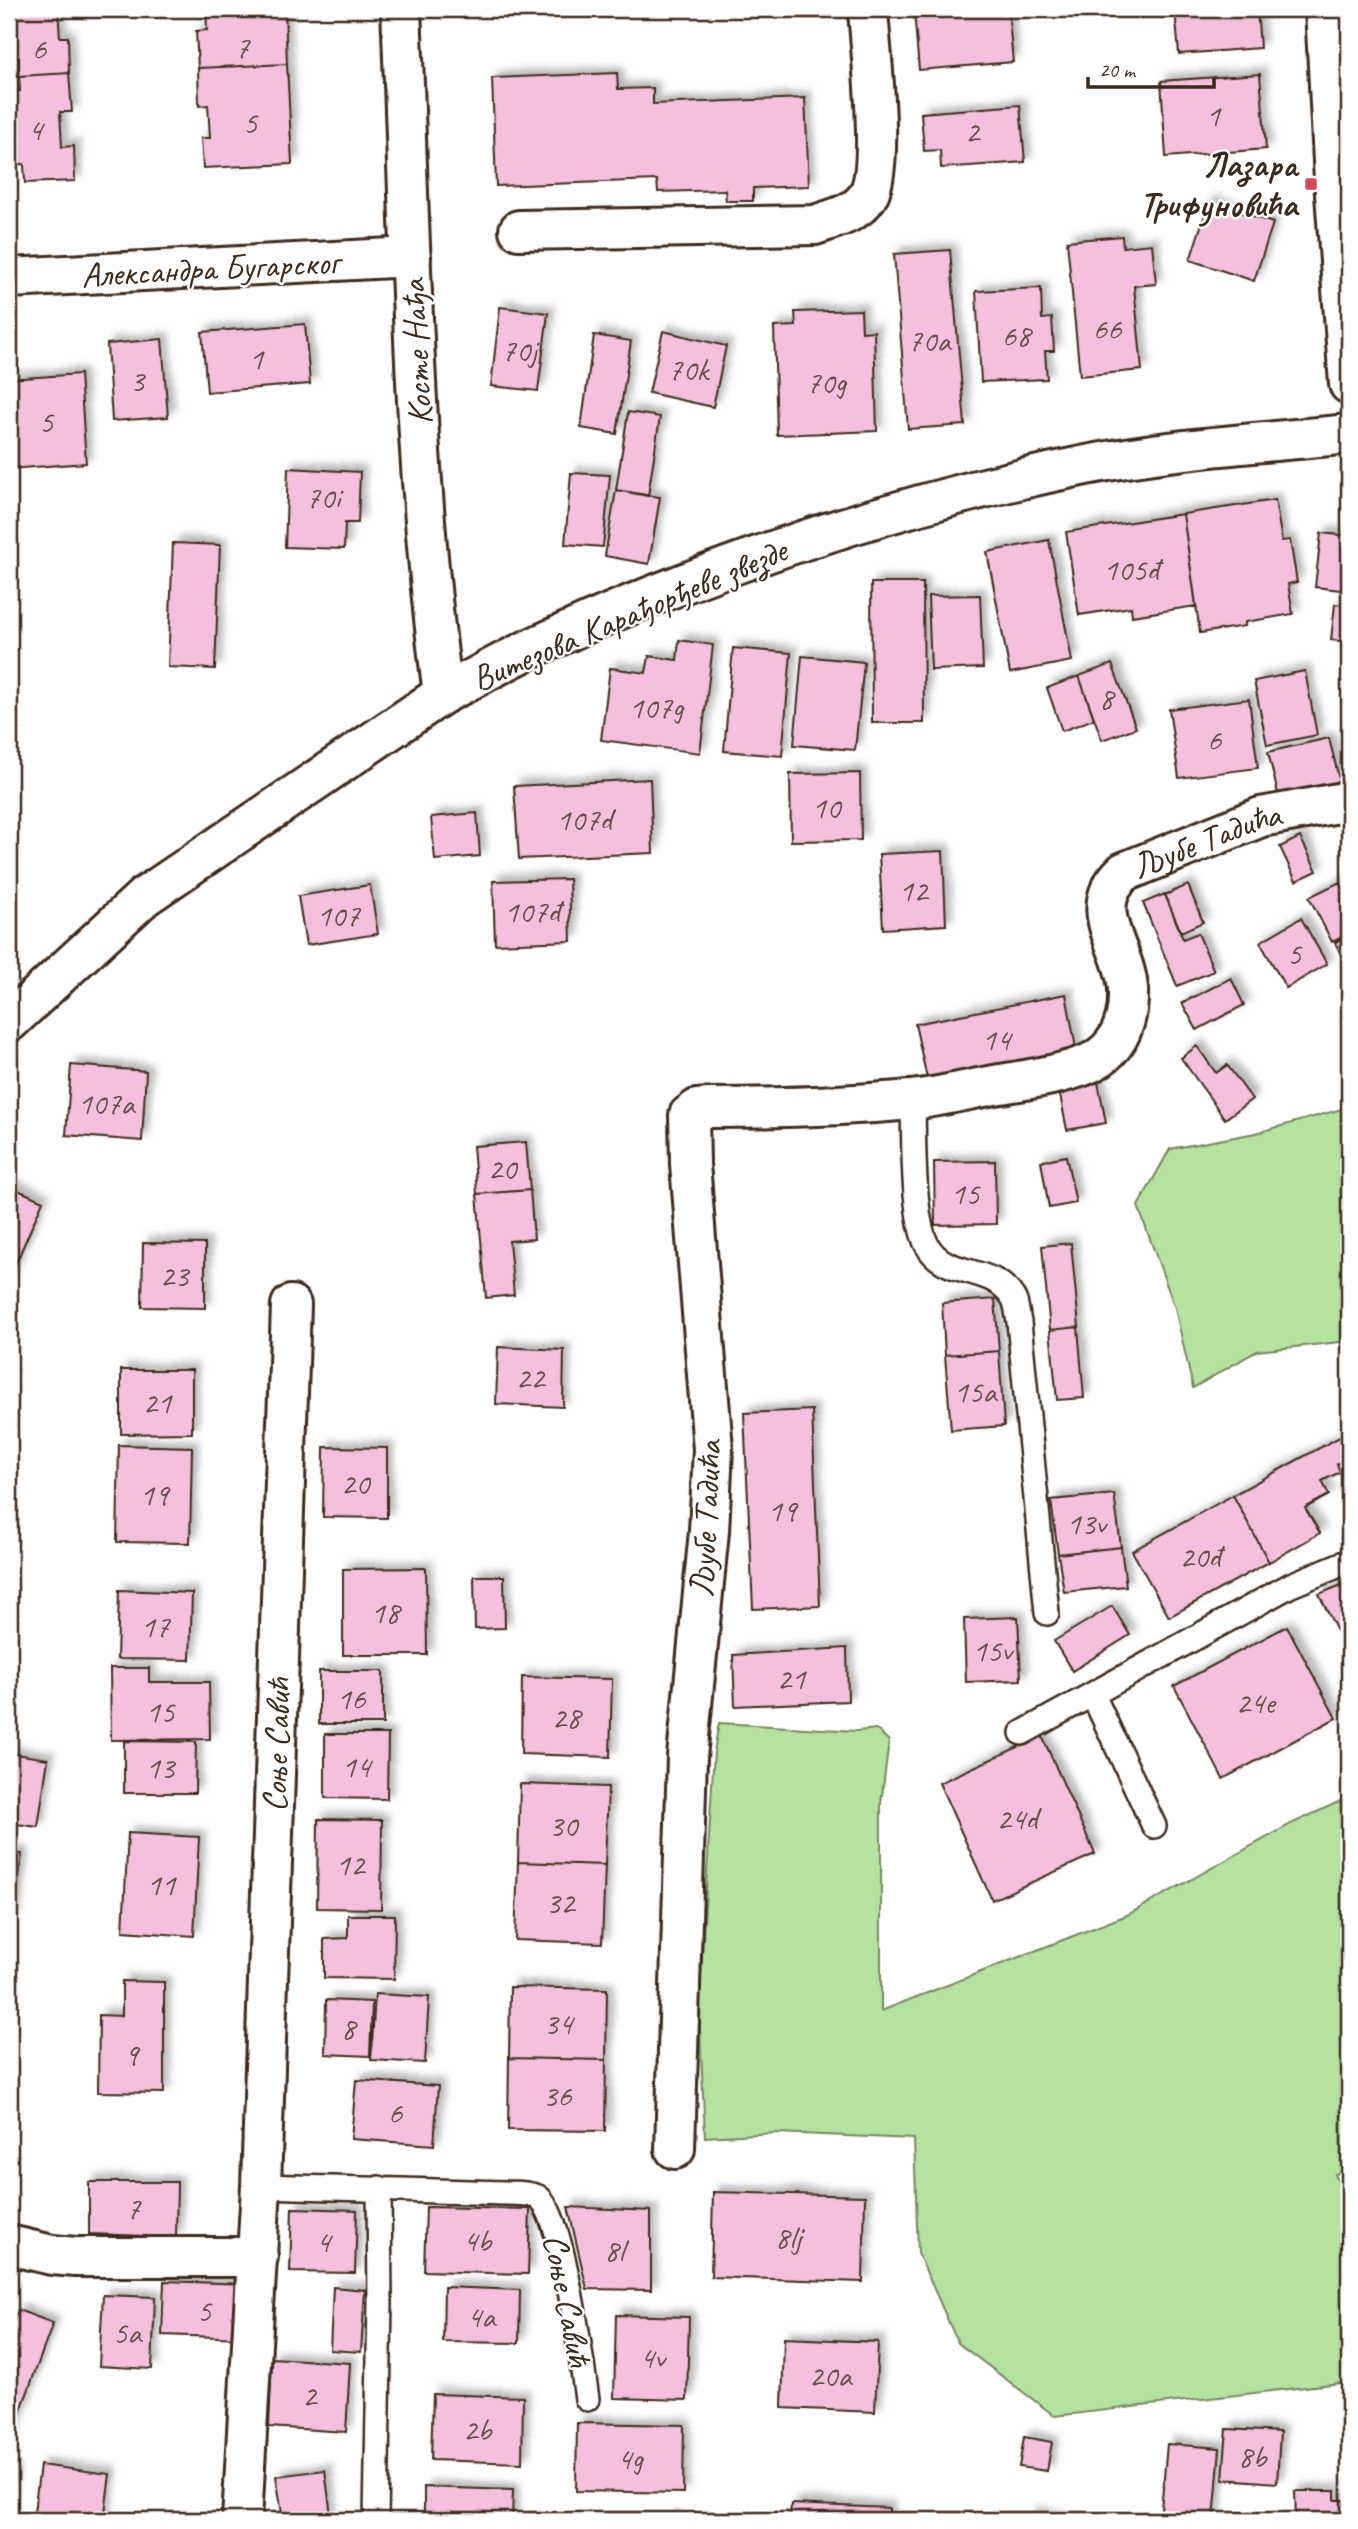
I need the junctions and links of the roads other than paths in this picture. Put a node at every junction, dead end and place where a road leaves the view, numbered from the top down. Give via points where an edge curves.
1 (401, 9) edge
2 (868, 9) edge
3 (1325, 9) edge
4 (519, 230) dead end
5 (411, 257) junction
6 (9, 278) edge
7 (1349, 384) edge
8 (1349, 434) edge
9 (443, 694) junction
10 (1349, 800) edge
11 (9, 1022) edge
12 (913, 1100) junction
13 (291, 1305) dead end
14 (1349, 1561) edge
15 (1047, 1613) dead end
16 (1093, 1695) junction
17 (1022, 1733) dead end
18 (1154, 1826) dead end
19 (675, 2148) dead end
20 (261, 2186) junction
21 (379, 2188) junction
22 (9, 2245) edge
23 (258, 2257) junction
24 (587, 2399) dead end
25 (242, 2520) edge
26 (376, 2520) edge

1 - 5 street, Косте Нађа
2 - 4 street via 876,172 867,197 848,214 815,225
3 - 7 street
5 - 6 street, Александра Бугарског
5 - 9 street, Косте Нађа via 430,595
8 - 9 street, Витезова Карађорђеве звезде via 1175,451 1088,465 896,512 762,554 632,606 532,648
9 - 11 street, Витезова Карађорђеве звезде via 144,897
10 - 12 street, Љубе Тадића via 1261,817 1124,872 1114,881 1105,906 1126,978 1125,1023 1112,1048 1096,1061 1042,1077
12 - 15 lane via 919,1223 927,1246 939,1262 996,1279 1014,1297
12 - 19 street, Љубе Тадића via 709,1108 689,1115 713,1449 687,1757
13 - 20 street, Соње Савић
14 - 16 lane via 1291,1585
16 - 17 lane
16 - 18 lane
20 - 21 lane, Соње Савић
20 - 23 street, Соње Савић
21 - 24 lane, Соње Савић via 506,2193 537,2197 548,2208 561,2252
21 - 26 lane
22 - 23 street via 76,2257
23 - 25 street, Соње Савић

